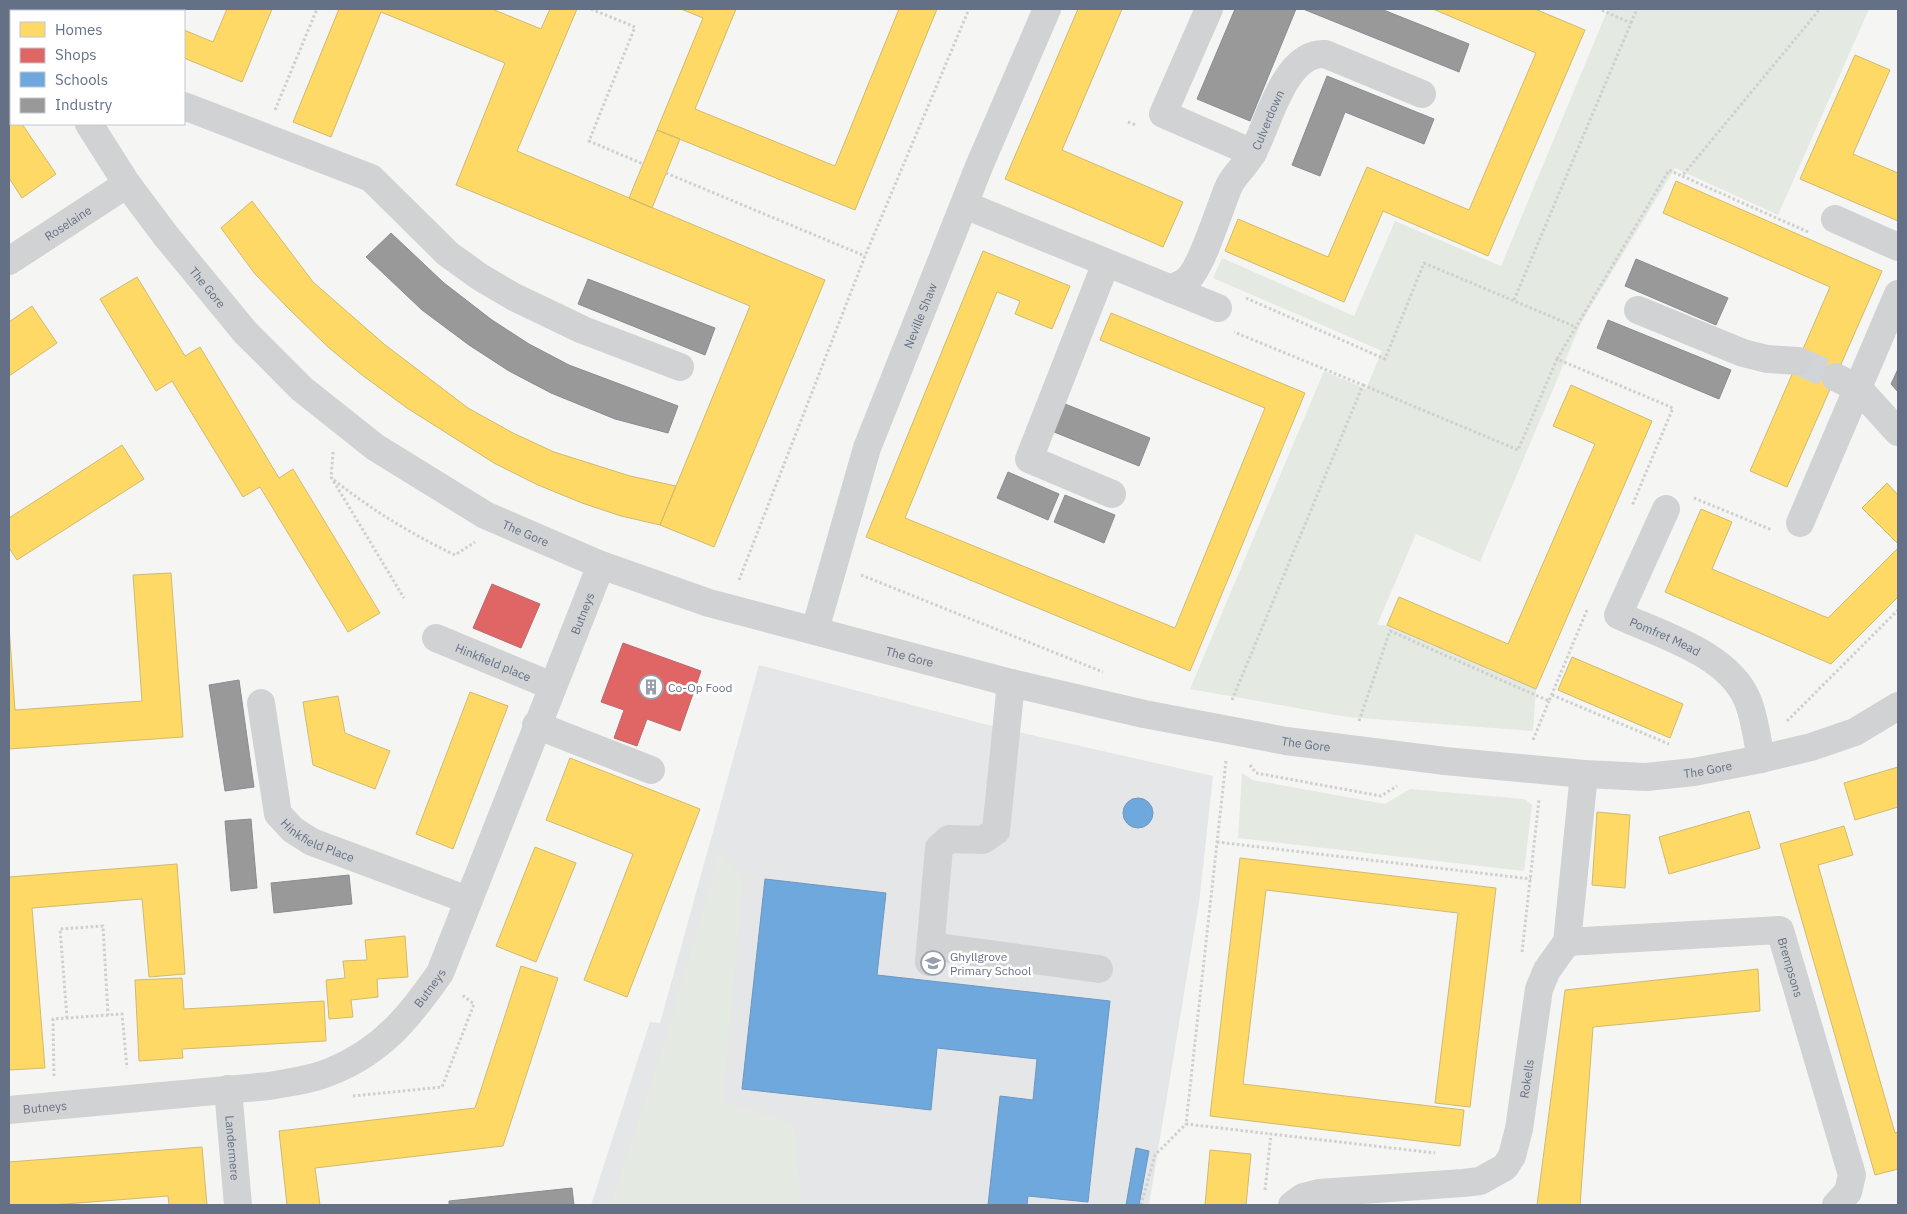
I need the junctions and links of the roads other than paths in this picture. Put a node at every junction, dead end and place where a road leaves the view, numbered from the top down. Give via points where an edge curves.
1 (1047, 9) edge
2 (1209, 9) edge
3 (1422, 94) dead end
4 (185, 106) edge
5 (90, 125) edge
6 (1253, 153) junction
7 (127, 184) junction
8 (965, 205) junction
9 (1835, 220) dead end
10 (1898, 247) edge
11 (9, 261) edge
12 (1106, 263) junction
13 (1171, 289) junction
14 (1898, 294) edge
15 (1638, 310) dead end
16 (1228, 311) road end
17 (1798, 361) tunnel mouth
18 (680, 367) dead end
19 (1846, 383) junction
20 (1898, 432) edge
21 (1112, 494) dead end
22 (1677, 502) road end
23 (1788, 528) road end
24 (601, 565) junction
25 (815, 630) junction
26 (436, 638) dead end
27 (1011, 683) junction
28 (552, 686) junction
29 (261, 703) dead end
30 (1898, 706) edge
31 (536, 725) junction
32 (1761, 759) junction
33 (651, 770) dead end
34 (1584, 774) junction
35 (468, 900) junction
36 (1567, 942) junction
37 (1099, 969) dead end
38 (228, 1089) junction
39 (9, 1110) edge
40 (238, 1205) edge
41 (1292, 1205) edge
42 (1836, 1205) edge

1 - 8 street, Neville Shaw
2 - 6 street via 1163,114
3 - 6 street, Culverdown via 1325,54 1315,53 1304,58 1289,74
4 - 18 street via 371,178 448,254 480,277 583,330
5 - 7 street, The Gore
6 - 13 street, Culverdown via 1229,185 1197,266 1188,280
7 - 11 street, Roselaine
7 - 24 street, The Gore via 194,273 245,332 302,389 375,447 485,514
8 - 12 street
8 - 25 street, Neville Shaw via 864,456
9 - 10 street
12 - 13 street
12 - 21 street via 1029,459
13 - 16 street
14 - 19 street
15 - 17 street via 1756,358
19 - 20 street
19 - 23 street
22 - 32 street, Pomfret Mead via 1618,615 1724,667 1747,700
24 - 25 street, The Gore via 710,603
24 - 28 street, Butneys
25 - 27 street, The Gore
26 - 28 street, Hinkfield place
27 - 34 street, The Gore via 1286,742
27 - 37 street via 996,831 983,840 949,838 939,848 930,954
28 - 31 street, Butneys
29 - 35 street, Hinkfield Place via 278,814 293,830 312,842
30 - 32 street, The Gore via 1855,732 1811,748
31 - 33 street
31 - 35 street, Butneys
32 - 34 street, The Gore via 1646,777
34 - 36 street, Rokells
35 - 38 street, Butneys via 440,973 413,1012 383,1042 331,1072 269,1086
36 - 41 street, Rokells via 1547,970 1539,989 1519,1130 1512,1156 1505,1167 1480,1181 1319,1193 1303,1197
36 - 42 street, Brempsons via 1780,930 1852,1175 1848,1192
38 - 39 street, Butneys
38 - 40 street, Landermere

